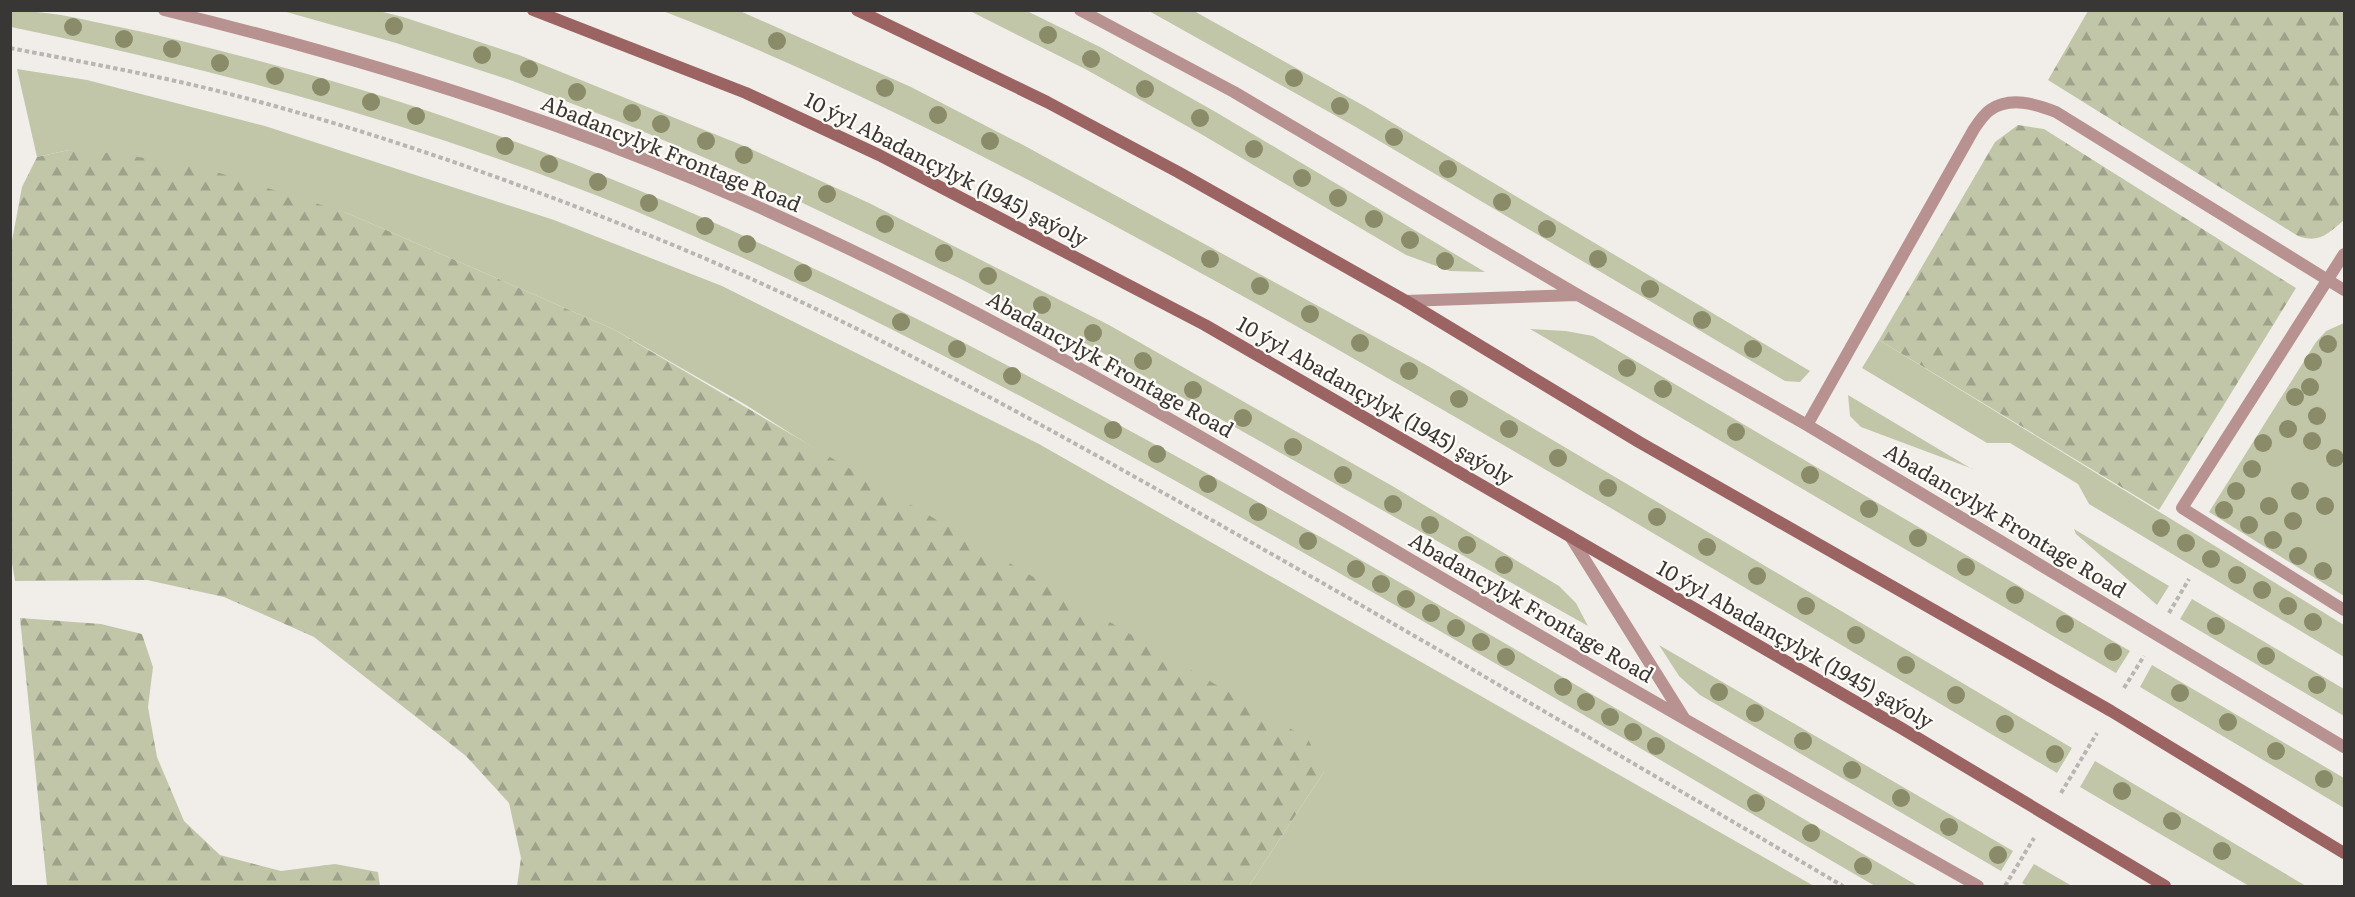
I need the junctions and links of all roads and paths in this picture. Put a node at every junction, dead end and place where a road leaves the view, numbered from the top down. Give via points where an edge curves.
1 (164, 10) edge
2 (533, 10) edge
3 (857, 10) edge
4 (1080, 10) edge
5 (10, 48) edge
6 (2344, 254) edge
7 (2327, 279) junction
8 (2344, 290) edge
9 (1578, 295) junction
10 (1406, 301) junction
11 (1807, 425) junction
12 (1570, 536) junction
13 (2344, 610) edge
14 (1686, 722) junction
15 (2344, 747) edge
16 (2344, 853) edge
17 (1843, 886) edge
18 (1978, 886) edge
19 (2165, 886) edge

1 - 14 street, Abadancylyk Frontage Road via 367,63 590,138 830,240 1065,359
2 - 12 main road, 10 ýyl Abadançylyk (1945) şaýoly via 746,93 879,155 1205,325
3 - 10 main road via 1027,92 1178,172
4 - 9 street, Abadancylyk Frontage Road via 1234,92
5 - 17 path via 209,89 334,123 575,207 797,300 1033,419
6 - 7 street
7 - 8 street
7 - 11 street via 2056,112 2032,103 2009,103 1989,110 1974,129
7 - 13 street via 2182,508
9 - 10 street
9 - 11 street, Abadancylyk Frontage Road
10 - 16 main road via 1640,441 2111,711
11 - 15 street, Abadancylyk Frontage Road
12 - 14 street
12 - 19 main road, 10 ýyl Abadançylyk (1945) şaýoly
14 - 18 street, Abadancylyk Frontage Road

